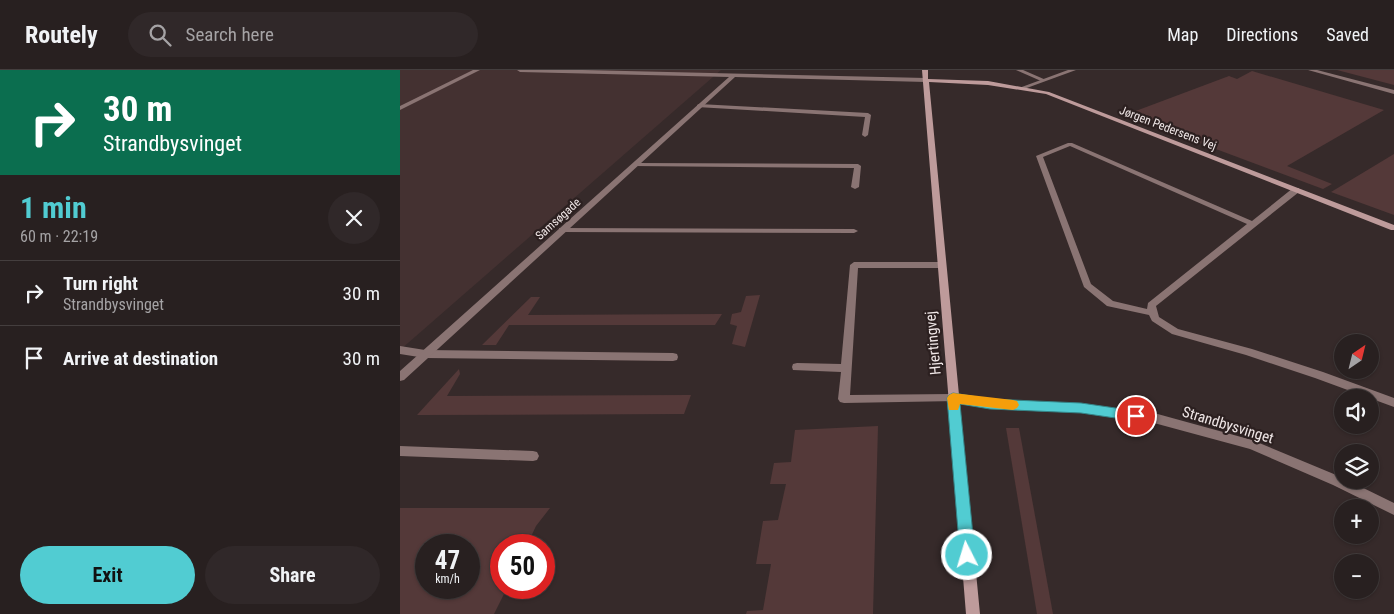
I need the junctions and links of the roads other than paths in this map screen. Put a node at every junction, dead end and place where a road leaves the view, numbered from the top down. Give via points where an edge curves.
1 (477, 70) edge
2 (520, 70) edge
3 (1019, 70) edge
4 (1073, 70) edge
5 (1311, 70) edge
6 (605, 71) edge
7 (925, 75) edge
8 (732, 77) junction
9 (1043, 80) junction
10 (1022, 88) junction
11 (1394, 92) edge
12 (699, 106) junction
13 (400, 108) edge
14 (865, 135) dead end
15 (634, 165) junction
16 (855, 187) dead end
17 (1296, 190) junction
18 (1253, 224) junction
19 (1394, 228) edge
20 (562, 230) junction
21 (854, 231) dead end
22 (941, 265) junction
23 (1153, 313) junction
24 (400, 350) edge
25 (425, 354) junction
26 (673, 357) dead end
27 (797, 367) dead end
28 (846, 368) junction
29 (400, 377) edge
30 (953, 398) junction
31 (1394, 403) edge
32 (400, 451) edge
33 (532, 456) dead end
34 (1394, 509) edge
35 (973, 614) edge

1 - 13 street
2 - 6 street
3 - 9 street
4 - 9 street
5 - 11 street
6 - 8 street
7 - 8 street
7 - 10 main road, Jørgen Pedersens Vej
7 - 22 main road, Hjertingvej
8 - 12 street, Samsøgade
9 - 10 street
10 - 17 main road, Jørgen Pedersens Vej via 1047,93
12 - 14 street via 868,115
12 - 15 street, Samsøgade
15 - 16 street via 858,166
15 - 20 street, Samsøgade
17 - 18 street
17 - 19 main road, Jørgen Pedersens Vej
18 - 23 street via 1151,305
18 - 23 street via 1070,144 1039,156 1087,285 1110,304
20 - 21 street
20 - 25 street, Samsøgade
22 - 28 street via 854,265
22 - 30 main road, Hjertingvej
23 - 31 street via 1155,319 1176,332 1319,374
24 - 25 street
25 - 26 street
25 - 29 street, Samsøgade
27 - 28 street
28 - 30 street, Strandbysvinget via 844,399
30 - 34 street, Strandbysvinget via 990,404 1081,408 1154,418 1252,446
30 - 35 main road, Hjertingvej
32 - 33 street

